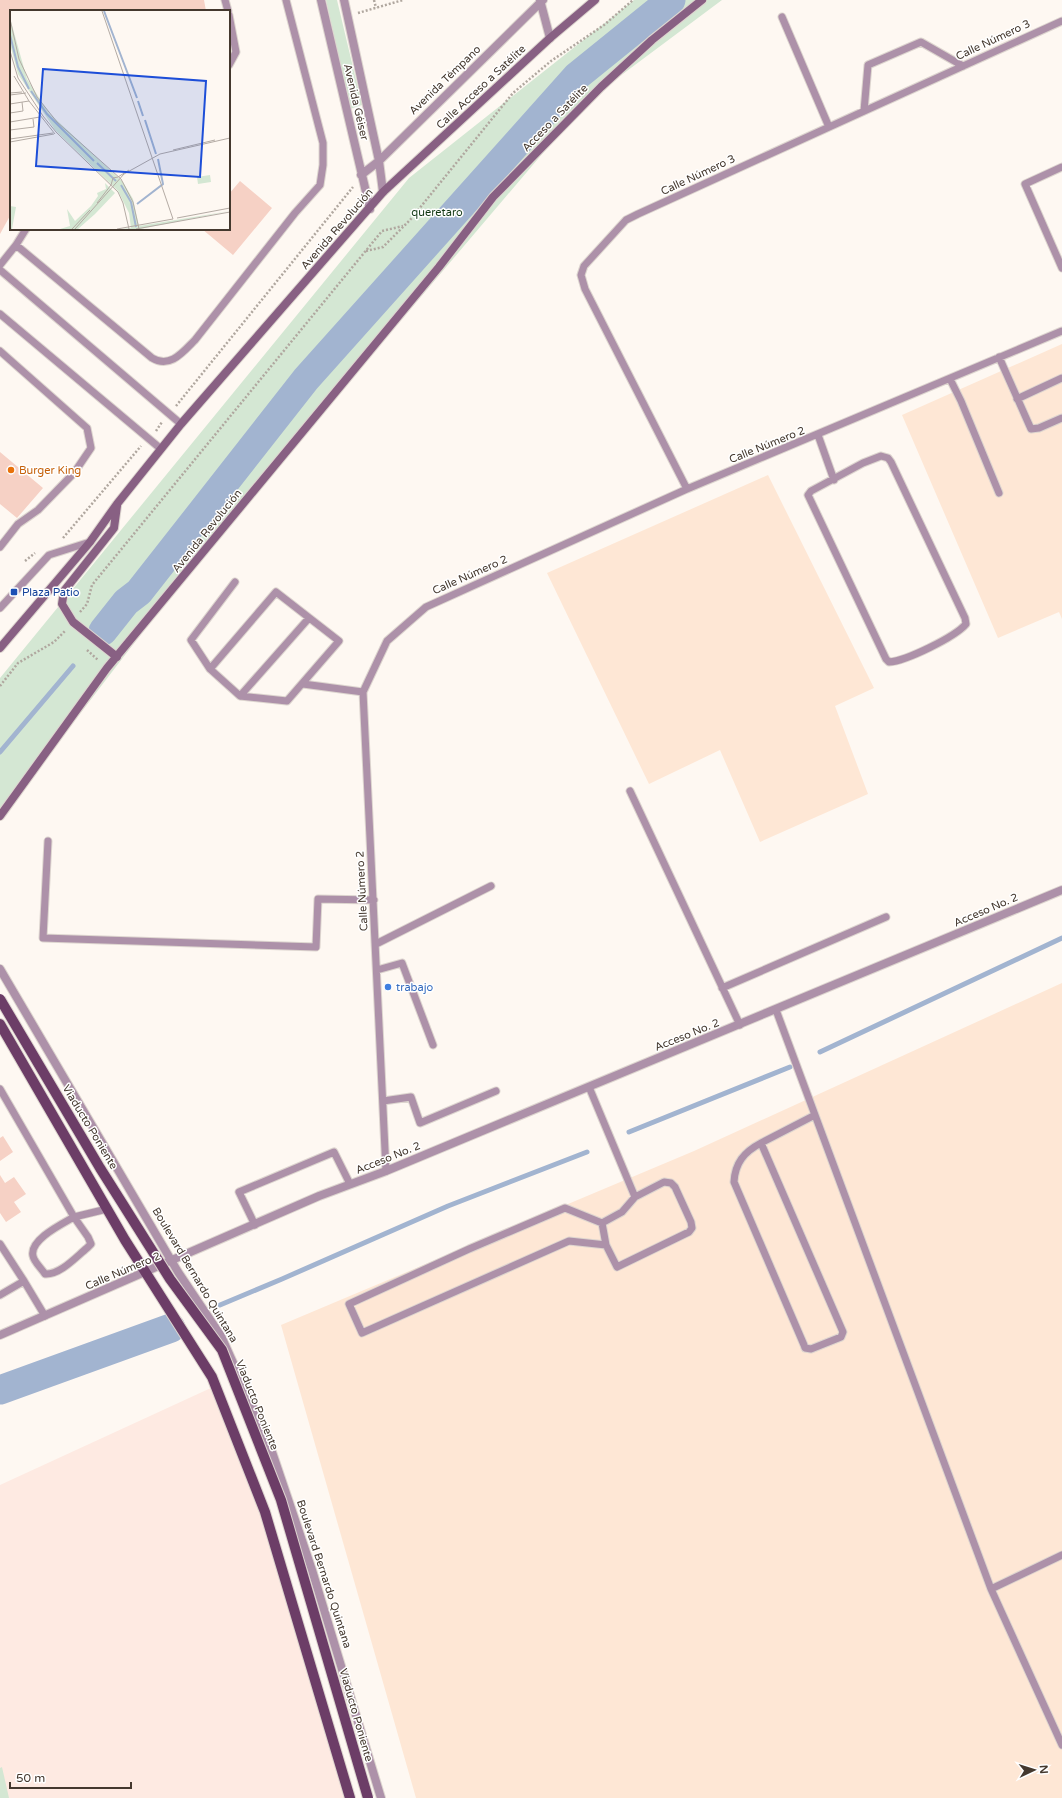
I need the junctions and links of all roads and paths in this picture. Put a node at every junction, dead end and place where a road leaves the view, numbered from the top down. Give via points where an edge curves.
1 (225, 0) edge
2 (286, 0) edge
3 (321, 0) edge
4 (344, 0) edge
5 (374, 0) edge
6 (403, 0) edge
7 (595, 0) edge
8 (633, 0) edge
9 (702, 0) edge
10 (541, 1) edge
11 (376, 8) junction
12 (228, 10) edge
13 (348, 16) junction
14 (782, 17) dead end
15 (230, 20) edge
16 (1062, 20) edge
17 (550, 38) junction
18 (230, 63) edge
19 (962, 66) junction
20 (864, 111) junction
21 (829, 127) junction
22 (379, 161) junction
23 (1062, 167) edge
24 (361, 175) junction
25 (383, 192) junction
26 (370, 209) junction
27 (403, 226) junction
28 (25, 230) edge
29 (16, 245) junction
30 (365, 252) junction
31 (0, 265) edge
32 (439, 267) joint
33 (1062, 268) edge
34 (0, 270) edge
35 (0, 314) edge
36 (1062, 331) edge
37 (0, 351) edge
38 (999, 357) junction
39 (1062, 378) edge
40 (950, 379) junction
41 (1017, 399) junction
42 (1062, 418) edge
43 (182, 424) junction
44 (818, 435) junction
45 (161, 449) junction
46 (834, 480) junction
47 (687, 490) junction
48 (999, 493) dead end
49 (117, 504) junction
50 (90, 542) junction
51 (0, 547) edge
52 (235, 582) dead end
53 (0, 608) edge
54 (309, 618) junction
55 (74, 623) junction
56 (0, 648) edge
57 (117, 657) junction
58 (210, 669) junction
59 (6, 678) junction
60 (0, 679) edge
61 (303, 684) junction
62 (0, 686) edge
63 (363, 692) junction
64 (240, 696) junction
65 (630, 791) dead end
66 (0, 816) edge
67 (48, 841) dead end
68 (491, 886) dead end
69 (1062, 890) edge
70 (374, 900) junction
71 (886, 918) dead end
72 (376, 944) junction
73 (0, 969) edge
74 (377, 970) junction
75 (722, 988) junction
76 (0, 999) edge
77 (776, 1010) junction
78 (0, 1024) edge
79 (740, 1025) junction
80 (433, 1045) dead end
81 (589, 1087) junction
82 (0, 1089) edge
83 (496, 1091) dead end
84 (383, 1101) junction
85 (815, 1115) junction
86 (761, 1143) junction
87 (386, 1171) junction
88 (350, 1184) junction
89 (319, 1196) joint
90 (635, 1197) junction
91 (107, 1209) junction
92 (74, 1217) junction
93 (602, 1223) junction
94 (255, 1225) junction
95 (0, 1244) edge
96 (606, 1245) junction
97 (172, 1262) junction
98 (147, 1272) junction
99 (24, 1280) junction
100 (0, 1295) edge
101 (45, 1316) junction
102 (0, 1335) edge
103 (1062, 1555) edge
104 (991, 1589) junction
105 (1062, 1745) edge
106 (350, 1798) edge
107 (368, 1798) edge
108 (381, 1798) edge

1 - 12 lane
2 - 29 lane via 324,143 320,185 195,340 174,360 158,361
3 - 24 street, Avenida Géiser
4 - 13 street, Avenida Géiser
5 - 11 path
6 - 11 path
7 - 17 main road, Calle Acceso a Satélite
8 - 27 path via 604,25 551,61 513,93 426,202
9 - 32 main road, Acceso a Satélite via 652,40 588,100 493,197
10 - 17 street
10 - 22 street, Avenida Témpano
11 - 13 path
13 - 22 street, Avenida Géiser
14 - 21 lane
15 - 18 lane via 236,52
16 - 19 lane, Calle Número 3
17 - 25 main road, Calle Acceso a Satélite
19 - 20 lane, Calle Número 3
19 - 20 lane via 921,42 868,64
20 - 21 lane, Calle Número 3
21 - 47 lane, Calle Número 3 via 626,220 584,266 581,275 585,289
22 - 24 street, Avenida Témpano
22 - 25 street, Avenida Géiser
23 - 33 lane via 1025,184
24 - 26 street, Avenida Géiser
25 - 26 main road, Avenida Revolución
26 - 43 main road, Avenida Revolución
27 - 30 path via 383,247
27 - 30 path via 382,231
28 - 29 lane
29 - 31 lane
30 - 55 path via 92,586 87,604
32 - 57 main road, Avenida Revolución
34 - 43 lane
35 - 45 lane
36 - 38 lane, Calle Número 2
37 - 51 lane via 88,428 90,448 74,473 38,510 18,524
38 - 40 lane, Calle Número 2
38 - 41 lane
39 - 41 lane
40 - 44 lane, Calle Número 2
40 - 48 lane
41 - 42 lane via 1031,429
43 - 45 main road, Avenida Revolución
44 - 46 lane
44 - 47 lane, Calle Número 2
45 - 49 main road, Avenida Revolución
46 - 46 lane via 811,491 808,495 809,500 886,659 889,662 900,660 944,641 962,629 966,624 965,618 888,458 881,456 863,463
47 - 63 lane, Calle Número 2 via 426,607 387,641
49 - 50 main road, Avenida Revolución
49 - 55 main road via 114,528 64,591 62,604
50 - 53 lane via 48,555
50 - 56 main road, Avenida Revolución
52 - 58 lane via 192,640
54 - 58 lane via 276,592
54 - 61 lane via 339,641
54 - 64 lane
55 - 57 main road
55 - 59 path via 54,642 18,663
57 - 66 main road, Avenida Revolución
58 - 64 lane
59 - 60 path
59 - 62 path
61 - 63 lane
61 - 64 lane via 287,702
63 - 70 lane, Calle Número 2
65 - 75 lane
67 - 70 lane via 43,938 316,948 318,899
68 - 72 lane
69 - 77 street, Acceso No. 2
70 - 72 lane, Calle Número 2
71 - 75 lane
72 - 74 lane, Calle Número 2
73 - 97 street, Boulevard Bernardo Quintana
74 - 80 lane via 402,963
74 - 84 lane, Calle Número 2
75 - 79 lane
76 - 107 main road, Viaducto Poniente, bridge via 100,1168 170,1279 222,1350 281,1500
77 - 79 street, Acceso No. 2
77 - 85 lane
78 - 91 main road
79 - 81 street, Acceso No. 2
81 - 87 street, Acceso No. 2
81 - 90 lane
82 - 92 lane
83 - 84 lane via 420,1123 411,1097
84 - 87 lane, Calle Número 2
85 - 86 lane
85 - 104 lane
86 - 86 lane via 748,1151 739,1161 734,1182 805,1348 811,1349 841,1337 843,1332
87 - 88 street, Acceso No. 2
88 - 89 street, Acceso No. 2
88 - 94 lane via 334,1152 239,1192
89 - 94 street, Calle Número 2
90 - 93 lane via 622,1212
90 - 96 lane via 664,1182 671,1182 692,1228 689,1232 617,1267
91 - 92 lane
91 - 98 main road
92 - 92 lane via 36,1242 32,1251 33,1258 45,1274 52,1274 91,1244
93 - 96 lane
93 - 96 lane via 565,1208 349,1304 362,1333 569,1241
94 - 97 street, Calle Número 2
95 - 99 lane
97 - 98 street, Calle Número 2
97 - 108 street, Boulevard Bernardo Quintana via 220,1336 269,1443 312,1570
98 - 101 street, Calle Número 2
98 - 106 main road via 212,1377 265,1512
99 - 100 lane
99 - 101 lane
101 - 102 street, Calle Número 2
103 - 104 lane
104 - 105 lane

